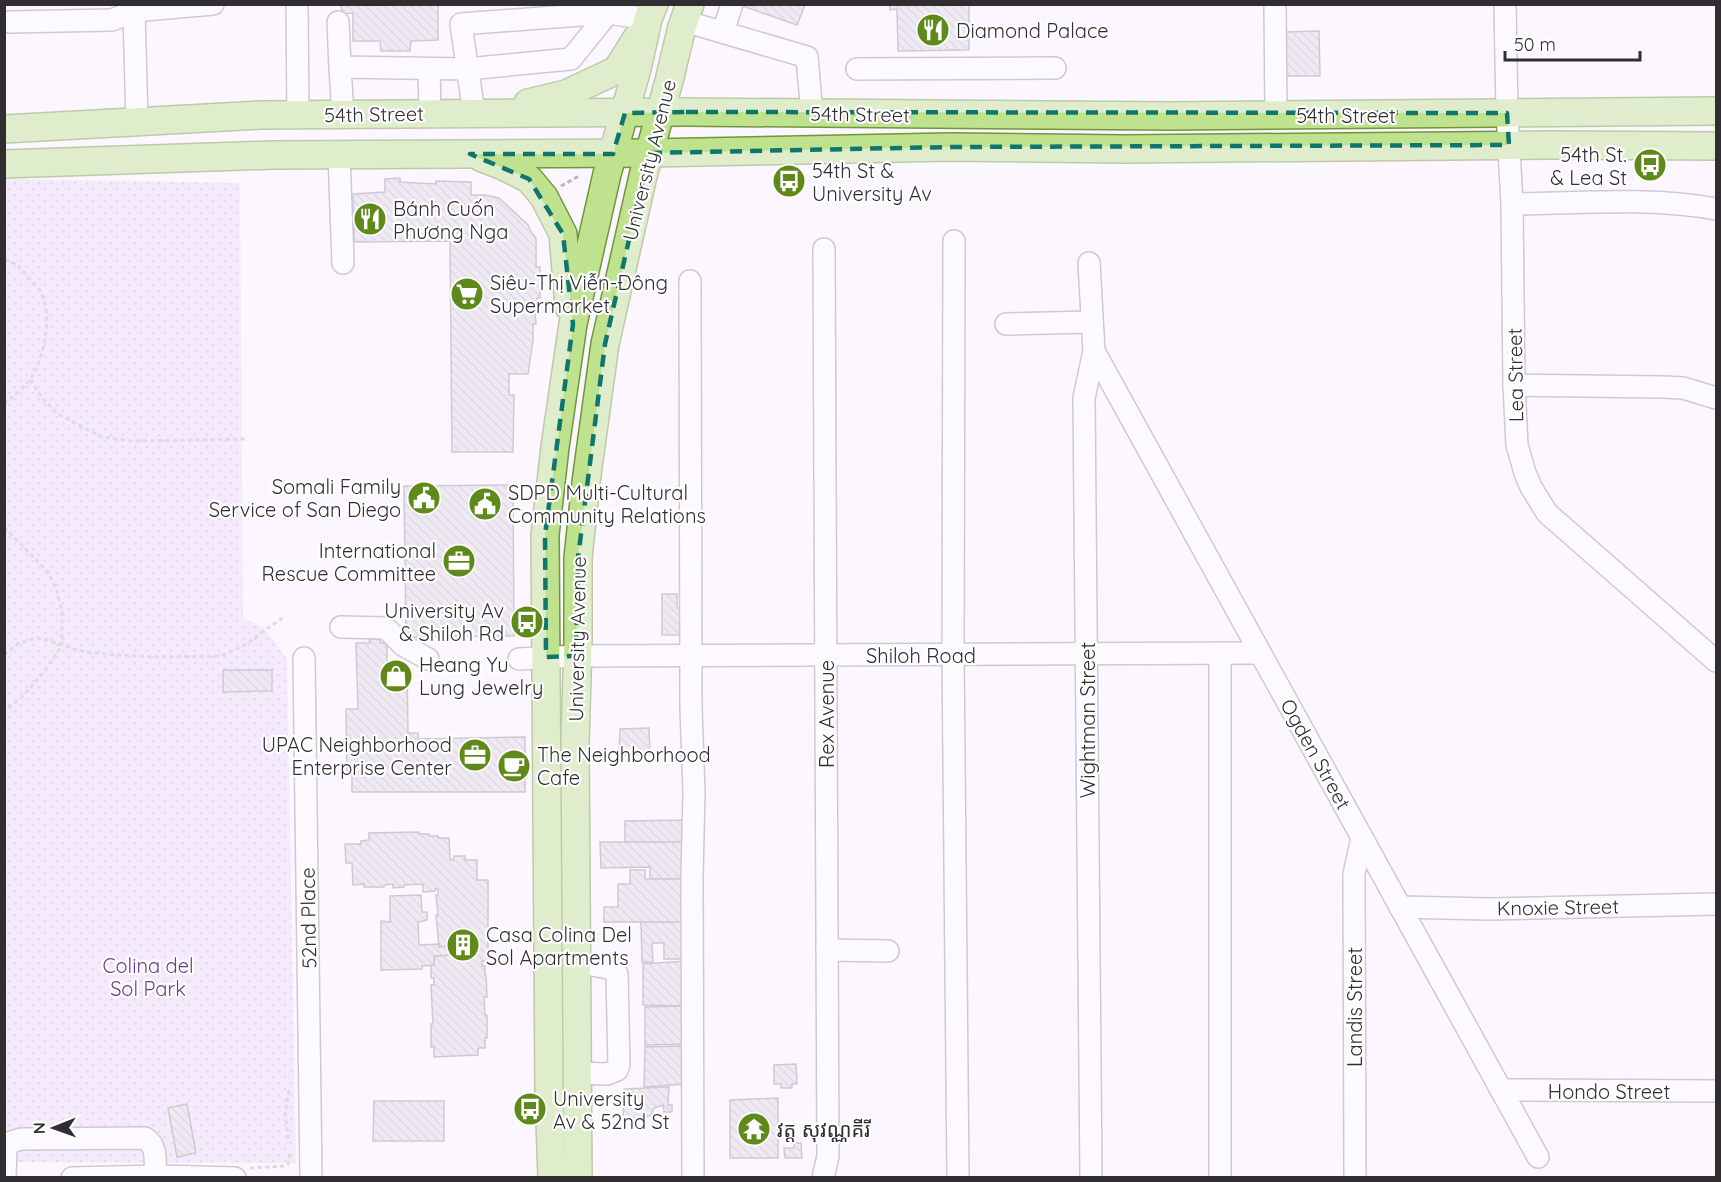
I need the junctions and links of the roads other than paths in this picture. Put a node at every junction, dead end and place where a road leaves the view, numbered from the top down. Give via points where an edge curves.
1 (213, 4) edge
2 (297, 4) edge
3 (732, 4) edge
4 (1275, 4) edge
5 (1505, 4) edge
6 (134, 11) junction
7 (651, 12) edge
8 (78, 13) edge
9 (608, 13) junction
10 (687, 13) edge
11 (10, 22) dead end
12 (338, 22) dead end
13 (723, 32) junction
14 (340, 66) junction
15 (1055, 68) dead end
16 (429, 69) junction
17 (467, 69) junction
18 (857, 69) dead end
19 (1716, 111) edge
20 (474, 113) junction
21 (625, 113) junction
22 (660, 113) junction
23 (430, 114) junction
24 (812, 114) junction
25 (1507, 114) junction
26 (298, 115) junction
27 (343, 115) junction
28 (1276, 115) junction
29 (1055, 116) junction
30 (137, 122) junction
31 (4, 129) edge
32 (1509, 146) junction
33 (1716, 146) edge
34 (993, 147) junction
35 (649, 153) junction
36 (470, 154) junction
37 (612, 154) junction
38 (339, 155) junction
39 (4, 164) edge
40 (1512, 204) junction
41 (1716, 209) edge
42 (954, 241) dead end
43 (824, 249) dead end
44 (343, 263) dead end
45 (1089, 263) dead end
46 (690, 280) dead end
47 (1091, 322) junction
48 (573, 324) junction
49 (1005, 324) dead end
50 (1094, 351) junction
51 (1514, 385) junction
52 (1716, 398) edge
53 (341, 627) dead end
54 (1220, 653) junction
55 (1260, 653) junction
56 (953, 654) junction
57 (1086, 654) junction
58 (826, 655) junction
59 (576, 656) junction
60 (690, 656) junction
61 (546, 657) junction
62 (304, 658) dead end
63 (428, 659) dead end
64 (519, 659) dead end
65 (1716, 661) edge
66 (1362, 838) junction
67 (1716, 904) edge
68 (1400, 908) junction
69 (827, 950) junction
70 (888, 951) dead end
71 (576, 962) junction
72 (578, 1073) junction
73 (1501, 1090) junction
74 (1716, 1091) edge
75 (1538, 1157) dead end
76 (243, 1173) edge
77 (157, 1176) edge
78 (5, 1178) edge
79 (72, 1178) edge
80 (311, 1178) edge
81 (552, 1178) edge
82 (578, 1178) edge
83 (693, 1178) edge
84 (824, 1178) edge
85 (958, 1178) edge
86 (1090, 1178) edge
87 (1220, 1178) edge
88 (1355, 1178) edge

1 - 6 street
2 - 26 street
3 - 13 street
4 - 28 street
5 - 25 street, Lea Street
6 - 8 street via 112,20
6 - 30 street
7 - 9 street
7 - 20 main road via 617,70 566,94
7 - 21 main road, University Avenue
8 - 11 street
9 - 17 street via 571,59
9 - 17 street via 461,24
10 - 13 street
10 - 22 main road, University Avenue
12 - 14 street
13 - 24 street via 807,57
14 - 16 street
14 - 27 street
15 - 18 street
16 - 17 street
16 - 23 street
17 - 20 street
19 - 25 main road, 54th Street
20 - 21 main road, 54th Street
20 - 23 main road, 54th Street
21 - 22 main road, 54th Street
21 - 37 main road, University Avenue
22 - 24 main road, 54th Street
22 - 35 main road, University Avenue
23 - 27 main road, 54th Street
24 - 29 main road, 54th Street
25 - 28 main road, 54th Street
25 - 32 street, Lea Street
26 - 27 main road, 54th Street
26 - 30 main road, 54th Street
28 - 29 main road, 54th Street
29 - 34 main road via 1043,131 1031,137
30 - 31 main road, 54th Street
32 - 33 main road, 54th Street
32 - 34 main road, 54th Street
32 - 40 street, Lea Street
34 - 35 main road, 54th Street
35 - 37 main road, 54th Street
35 - 59 main road, University Avenue via 605,344 578,558
36 - 37 main road, 54th Street
36 - 38 main road, 54th Street
36 - 48 main road via 529,179 544,197 564,234
37 - 48 main road, University Avenue
38 - 39 main road, 54th Street
38 - 44 street
40 - 41 street via 1642,203
40 - 51 street, Lea Street
42 - 56 street
43 - 58 street, Rex Avenue
45 - 47 street, Wightman Street
46 - 60 street
47 - 49 street
47 - 50 street, Wightman Street
48 - 61 main road, University Avenue via 545,535
50 - 55 street, Ogden Street
50 - 57 street, Wightman Street via 1084,398
51 - 52 street via 1673,387
51 - 65 street, Lea Street via 1520,459 1547,513
53 - 63 street via 386,628 403,645
54 - 55 street, Shiloh Road
54 - 57 street, Shiloh Road
54 - 87 street
55 - 66 street, Ogden Street
56 - 57 street, Shiloh Road
56 - 58 street, Shiloh Road
56 - 85 street
57 - 86 street, Wightman Street
58 - 60 street, Shiloh Road
58 - 69 street, Rex Avenue
59 - 60 street, Shiloh Road
59 - 61 street, Shiloh Road
59 - 71 main road, University Avenue
60 - 83 street via 694,792
61 - 64 street, Shiloh Road
61 - 81 main road, University Avenue
62 - 80 street, 52nd Place
66 - 68 street, Ogden Street
66 - 88 street, Landis Street via 1353,874
67 - 68 street, Knoxie Street
68 - 73 street, Ogden Street
69 - 70 street
69 - 84 street, Rex Avenue via 828,1156
71 - 72 main road, University Avenue
71 - 72 street via 613,969 617,974 619,1065 607,1074
72 - 82 main road, University Avenue
73 - 74 street, Hondo Street
73 - 75 street, Ogden Street
76 - 77 street
77 - 78 street via 154,1151 145,1138 21,1139 6,1148
77 - 79 street

